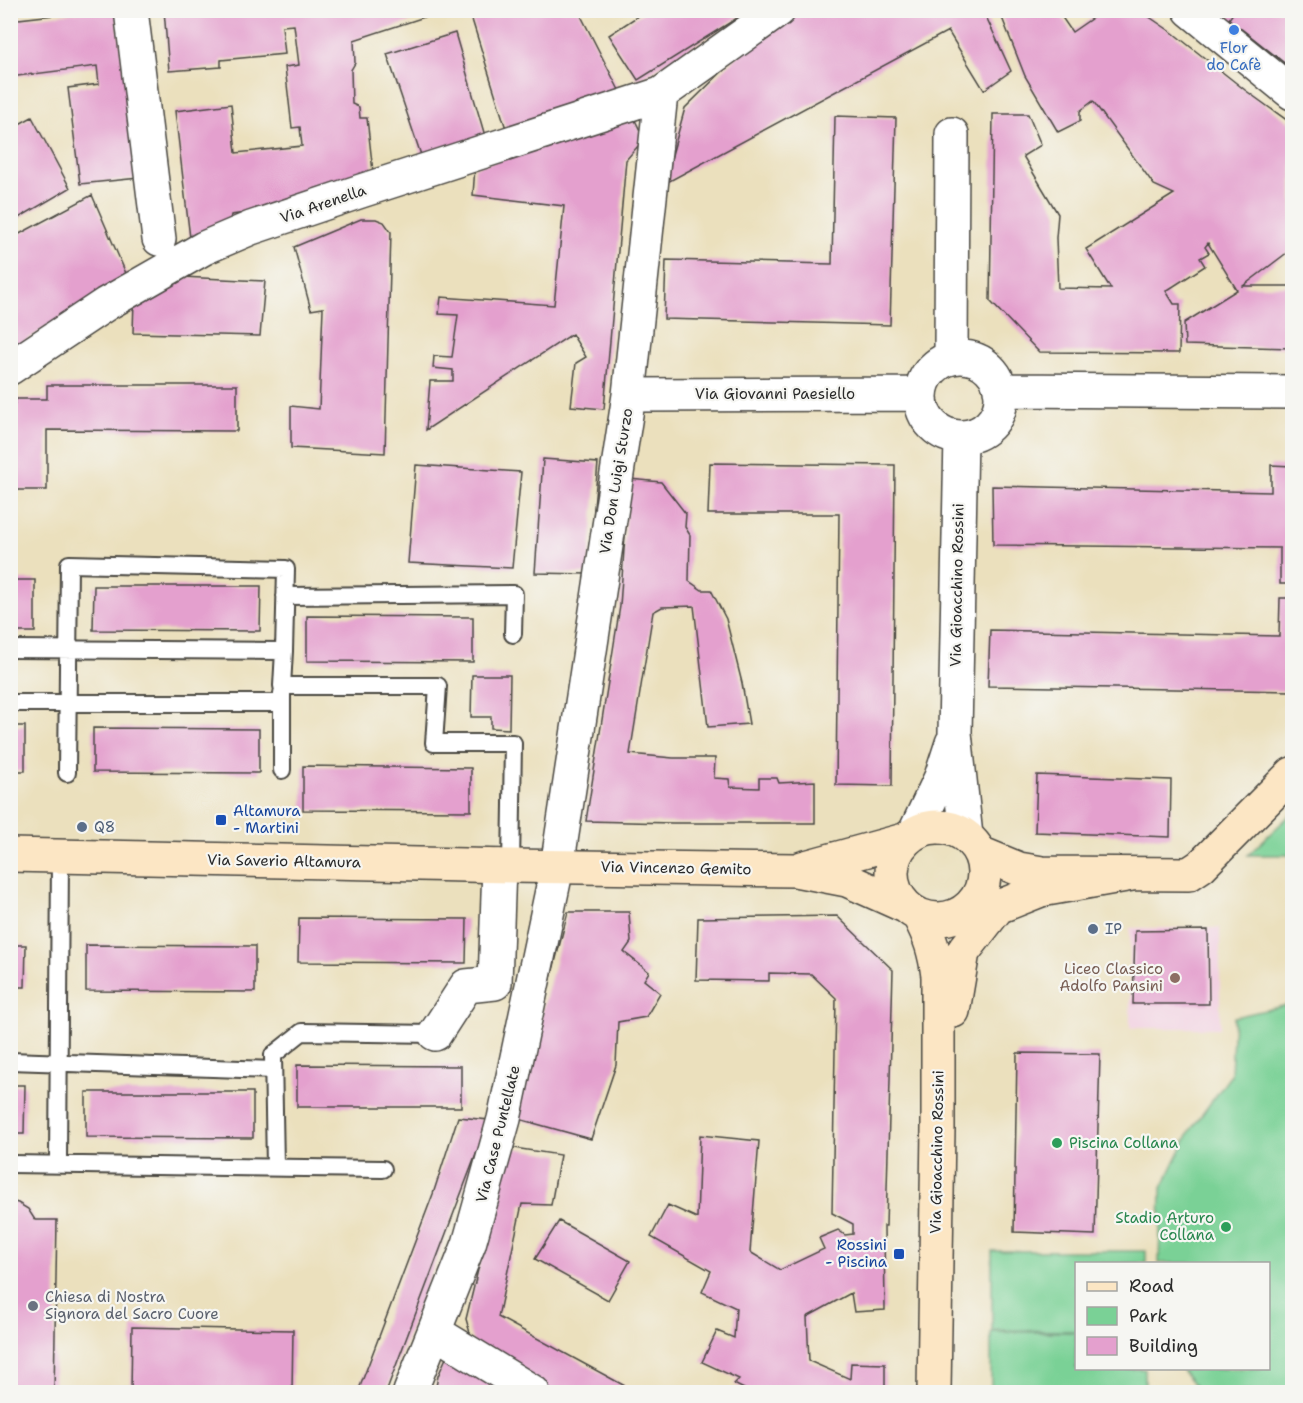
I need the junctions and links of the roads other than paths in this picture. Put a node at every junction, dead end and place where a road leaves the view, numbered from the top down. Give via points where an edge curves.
1 (131, 10) edge
2 (779, 10) edge
3 (1190, 10) edge
4 (1293, 93) edge
5 (661, 94) junction
6 (952, 134) dead end
7 (159, 240) dead end
8 (951, 358) junction
9 (10, 368) edge
10 (1000, 390) junction
11 (1293, 392) edge
12 (629, 394) junction
13 (921, 394) junction
14 (961, 437) junction
15 (285, 596) junction
16 (513, 634) dead end
17 (68, 648) junction
18 (10, 649) edge
19 (284, 651) junction
20 (282, 695) junction
21 (67, 702) junction
22 (10, 703) edge
23 (955, 733) junction
24 (282, 770) dead end
25 (67, 773) dead end
26 (1293, 774) edge
27 (910, 835) junction
28 (973, 844) junction
29 (10, 855) edge
30 (60, 856) junction
31 (505, 866) junction
32 (557, 867) junction
33 (795, 870) junction
34 (1132, 874) junction
35 (912, 911) junction
36 (435, 1034) joint
37 (10, 1061) edge
38 (58, 1062) junction
39 (273, 1070) junction
40 (938, 1128) junction
41 (10, 1164) edge
42 (58, 1164) junction
43 (275, 1167) junction
44 (382, 1169) dead end
45 (430, 1343) junction
46 (411, 1392) edge
47 (429, 1392) edge
48 (533, 1392) edge
49 (934, 1392) edge

1 - 7 street
2 - 5 street, Via Arenella
3 - 4 street
5 - 9 street, Via Arenella via 251,228 204,248 106,304
5 - 12 street, Via Don Luigi Sturzo
6 - 8 street
8 - 10 street via 964,357 987,366
8 - 13 street via 931,371
10 - 11 street
10 - 14 street via 996,417 975,435
12 - 13 street, Via Giovanni Paesiello
12 - 32 street, Via Don Luigi Sturzo
13 - 14 street via 927,418 948,435
14 - 23 street, Via Gioacchino Rossini
15 - 16 lane via 514,594
15 - 17 lane via 286,569 69,564
15 - 19 lane
17 - 18 lane
17 - 19 lane
17 - 21 lane
19 - 20 lane
20 - 21 lane
20 - 24 lane
20 - 31 lane via 438,686 434,743 513,743
21 - 22 lane
21 - 25 lane
23 - 27 street, Via Gioacchino Rossini via 941,777
23 - 28 street, Via Gioacchino Rossini
26 - 34 main road via 1198,868 1185,874
27 - 28 main road via 930,826 945,826 959,831
27 - 33 main road, Via Vincenzo Gemito
27 - 35 main road via 896,852 891,866 894,888
28 - 34 main road via 1018,869
28 - 35 main road via 984,868 983,885 971,905 950,918 934,920
29 - 30 main road, Via Saverio Altamura
30 - 31 main road, Via Saverio Altamura
30 - 38 lane
31 - 32 main road, Via Saverio Altamura
31 - 36 street via 495,983 466,986
32 - 33 main road, Via Vincenzo Gemito
32 - 45 street, Via Case Puntellate via 504,1119 469,1244
33 - 35 main road, Via Vincenzo Gemito via 847,880
34 - 40 main road via 1041,890 998,907 963,951
35 - 40 main road, Via Gioacchino Rossini via 931,938 938,976
36 - 39 lane via 302,1032 273,1055
37 - 38 lane
38 - 39 lane
38 - 42 lane
39 - 43 lane
40 - 49 main road, Via Gioacchino Rossini
41 - 42 lane
42 - 43 lane
43 - 44 lane
45 - 46 street, Via Case Puntellate
45 - 47 street
45 - 48 street

